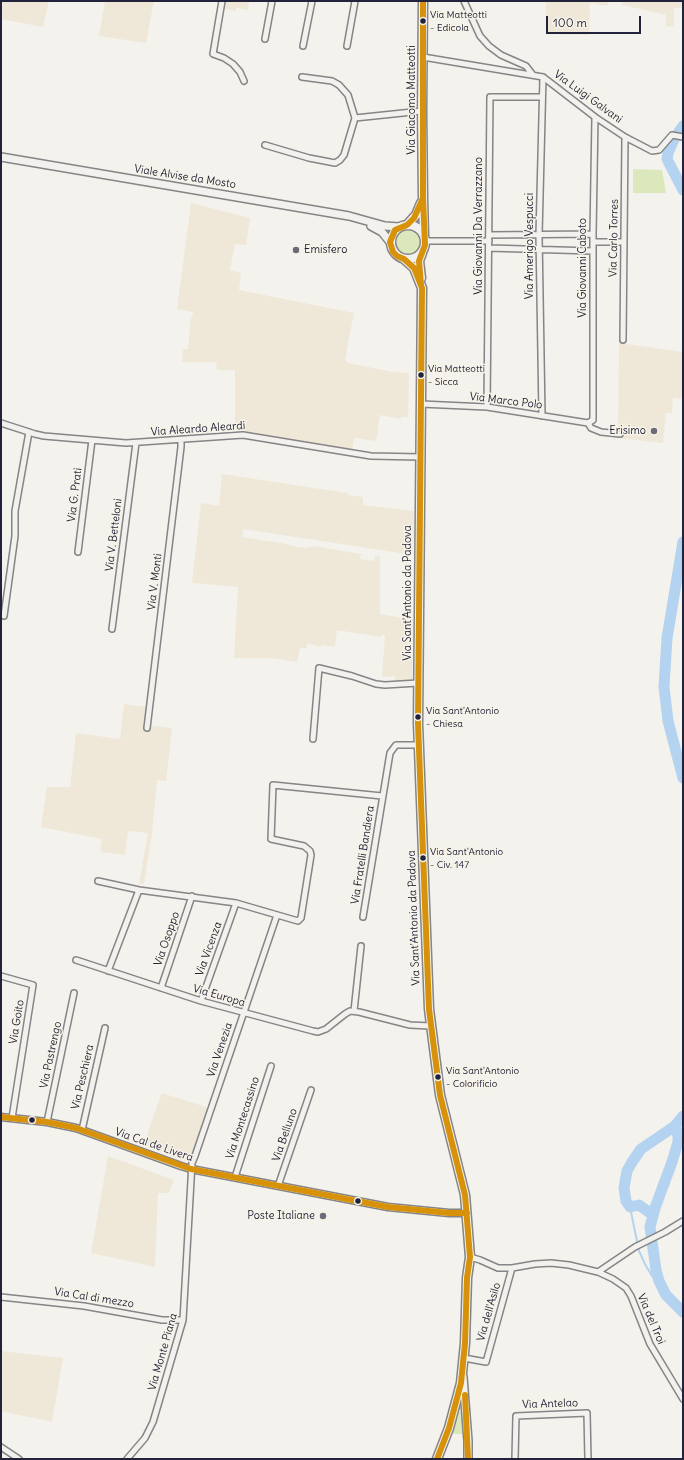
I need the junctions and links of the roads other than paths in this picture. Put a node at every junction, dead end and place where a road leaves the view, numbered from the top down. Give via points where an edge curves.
1 (222, 1) edge
2 (272, 1) edge
3 (312, 1) edge
4 (355, 1) edge
5 (424, 1) edge
6 (464, 1) edge
7 (265, 39) dead end
8 (303, 46) dead end
9 (347, 46) dead end
10 (423, 57) junction
11 (533, 75) junction
12 (302, 77) dead end
13 (543, 77) junction
14 (244, 81) dead end
15 (542, 96) junction
16 (422, 111) junction
17 (595, 116) junction
18 (355, 118) junction
19 (625, 137) junction
20 (682, 137) edge
21 (265, 145) dead end
22 (3, 159) edge
23 (422, 198) junction
24 (359, 219) junction
25 (403, 226) junction
26 (592, 234) junction
27 (489, 235) junction
28 (539, 235) junction
29 (425, 238) junction
30 (489, 241) junction
31 (390, 242) junction
32 (592, 242) junction
33 (624, 242) junction
34 (489, 248) junction
35 (540, 250) junction
36 (593, 251) junction
37 (422, 253) junction
38 (404, 259) junction
39 (421, 285) junction
40 (623, 340) dead end
41 (421, 404) junction
42 (487, 408) junction
43 (542, 416) junction
44 (590, 421) junction
45 (1, 423) edge
46 (28, 432) junction
47 (620, 434) dead end
48 (92, 440) junction
49 (181, 440) junction
50 (136, 443) junction
51 (420, 457) junction
52 (78, 552) dead end
53 (4, 616) dead end
54 (112, 629) dead end
55 (418, 684) junction
56 (147, 728) dead end
57 (313, 739) dead end
58 (419, 745) junction
59 (382, 796) junction
60 (98, 881) dead end
61 (139, 890) junction
62 (192, 896) junction
63 (236, 903) junction
64 (277, 915) junction
65 (363, 917) dead end
66 (361, 946) dead end
67 (76, 960) dead end
68 (108, 971) junction
69 (1, 976) edge
70 (161, 988) junction
71 (74, 993) dead end
72 (201, 1001) junction
73 (354, 1011) junction
74 (243, 1013) junction
75 (430, 1026) junction
76 (105, 1028) dead end
77 (271, 1066) dead end
78 (311, 1090) dead end
79 (1, 1117) edge
80 (12, 1118) junction
81 (47, 1122) junction
82 (82, 1130) junction
83 (191, 1169) junction
84 (234, 1177) junction
85 (278, 1186) junction
86 (467, 1213) junction
87 (683, 1221) edge
88 (470, 1257) junction
89 (512, 1268) junction
90 (598, 1272) junction
91 (1, 1297) edge
92 (183, 1320) junction
93 (464, 1358) junction
94 (462, 1373) junction
95 (683, 1399) edge
96 (2, 1448) edge
97 (19, 1459) edge
98 (127, 1459) edge
99 (436, 1459) edge
100 (468, 1459) edge
101 (515, 1459) edge
102 (588, 1459) edge

1 - 14 street via 213,54 233,64
2 - 7 street
3 - 8 street
4 - 9 street
5 - 10 main road, Via Giacomo Matteotti
6 - 11 street via 480,36 489,46 501,55 526,66
10 - 11 street, Via Luigi Galvani
10 - 16 main road, Via Giacomo Matteotti
11 - 13 street, Via Luigi Galvani
12 - 18 street via 332,81 339,85 348,96
13 - 15 street, Via Amerigo Vespucci
13 - 17 street, Via Luigi Galvani
15 - 27 street, Via Giovanni Da Verrazzano via 490,97
15 - 28 street, Via Amerigo Vespucci
16 - 18 street
16 - 23 main road, Via Giacomo Matteotti
17 - 19 street, Via Luigi Galvani
17 - 26 street, Via Giovanni Caboto
18 - 21 street via 344,155 335,163
19 - 20 street, Via Luigi Galvani via 652,151 659,150 672,135
19 - 33 street, Via Carlo Torres
22 - 24 main road, Viale Alvise da Mosto via 193,188
23 - 25 main road, Via Giacomo Matteotti via 416,215
23 - 29 main road, Via Giacomo Matteotti
24 - 25 main road, Viale Alvise da Mosto via 385,226
24 - 31 main road, Viale Alvise da Mosto via 382,232
25 - 29 main road via 417,228
25 - 31 main road via 393,234
26 - 28 street
26 - 32 street, Via Giovanni Caboto
27 - 28 street
27 - 30 street, Via Giovanni Da Verrazzano
28 - 35 street, Via Amerigo Vespucci
29 - 30 street
29 - 37 main road
30 - 34 street, Via Giovanni Da Verrazzano
31 - 38 main road via 393,252
32 - 33 street
32 - 36 street, Via Giovanni Caboto
33 - 40 street, Via Carlo Torres
34 - 35 street
34 - 42 street, Via Giovanni Da Verrazzano
35 - 36 street
35 - 43 street, Via Amerigo Vespucci
36 - 44 street, Via Giovanni Caboto
37 - 38 main road via 413,259
37 - 39 main road via 419,261
38 - 39 main road via 414,268
39 - 41 main road, Via Sant'Antonio da Padova
41 - 42 street, Via Marco Polo
41 - 51 main road, Via Sant'Antonio da Padova
42 - 43 street, Via Marco Polo
43 - 44 street, Via Marco Polo
44 - 47 street, Via Marco Polo via 591,428
45 - 46 street, Via Aleardo Aleardi
46 - 48 street, Via Aleardo Aleardi
46 - 53 street via 15,511 15,536
48 - 50 street, Via Aleardo Aleardi
48 - 52 street, Via G. Prati
49 - 50 street, Via Aleardo Aleardi
49 - 51 street, Via Aleardo Aleardi via 248,435 371,456
49 - 56 street, Via V. Monti
50 - 54 street, Via V. Betteloni
51 - 55 main road, Via Sant'Antonio da Padova
55 - 57 street via 376,684 319,668
55 - 58 main road, Via Sant'Antonio da Padova
58 - 59 street, Via Fratelli Bandiera via 396,745 391,750
58 - 75 main road, Via Sant'Antonio da Padova
59 - 64 street, Via Fratelli Bandiera via 273,785 271,839 308,847 311,855 301,918 293,921
59 - 65 street, Via Fratelli Bandiera
60 - 61 street
61 - 62 street
61 - 68 street
62 - 63 street
62 - 70 street, Via Osoppo
63 - 64 street
63 - 72 street, Via Vicenza
64 - 74 street, Via Venezia
66 - 73 street
67 - 68 street, Via Europa
68 - 70 street, Via Europa
69 - 80 street, Via Goito via 33,985
70 - 72 street, Via Europa
71 - 81 street, Via Pastrengo
72 - 74 street, Via Europa
73 - 74 street, Via Europa via 347,1012 326,1029 318,1032
73 - 75 street via 410,1025
74 - 83 street, Via Venezia
75 - 86 main road, Via Sant'Antonio da Padova via 440,1094 462,1180
76 - 82 street, Via Peschiera
77 - 84 street, Via Montecassino
78 - 85 street, Via Belluno
79 - 80 street, Via Cal de Livera
80 - 81 street, Via Cal de Livera
81 - 82 street, Via Cal de Livera
82 - 83 street, Via Cal de Livera
83 - 84 street, Via Cal de Livera
83 - 92 street, Via Monte Piana
84 - 85 street, Via Cal de Livera
85 - 86 street, Via Cal de Livera via 394,1208
86 - 88 main road, Via Sant'Antonio da Padova
87 - 90 street via 637,1246
88 - 89 street via 498,1268
88 - 93 main road, Via Sant'Antonio da Padova via 466,1282
89 - 90 street via 551,1263
89 - 93 street, Via dell'Asilo via 486,1362
90 - 95 street, Via del Troi via 626,1288 650,1344
91 - 92 street, Via Cal di mezzo via 84,1306 162,1320
92 - 98 street, Via Monte Piana via 153,1422 145,1438
93 - 94 main road, Via Sant'Antonio da Padova
94 - 99 main road, Via Sant'Antonio da Padova via 454,1413
94 - 100 main road
96 - 97 street
101 - 102 street, Via Antelao via 516,1416 587,1413

